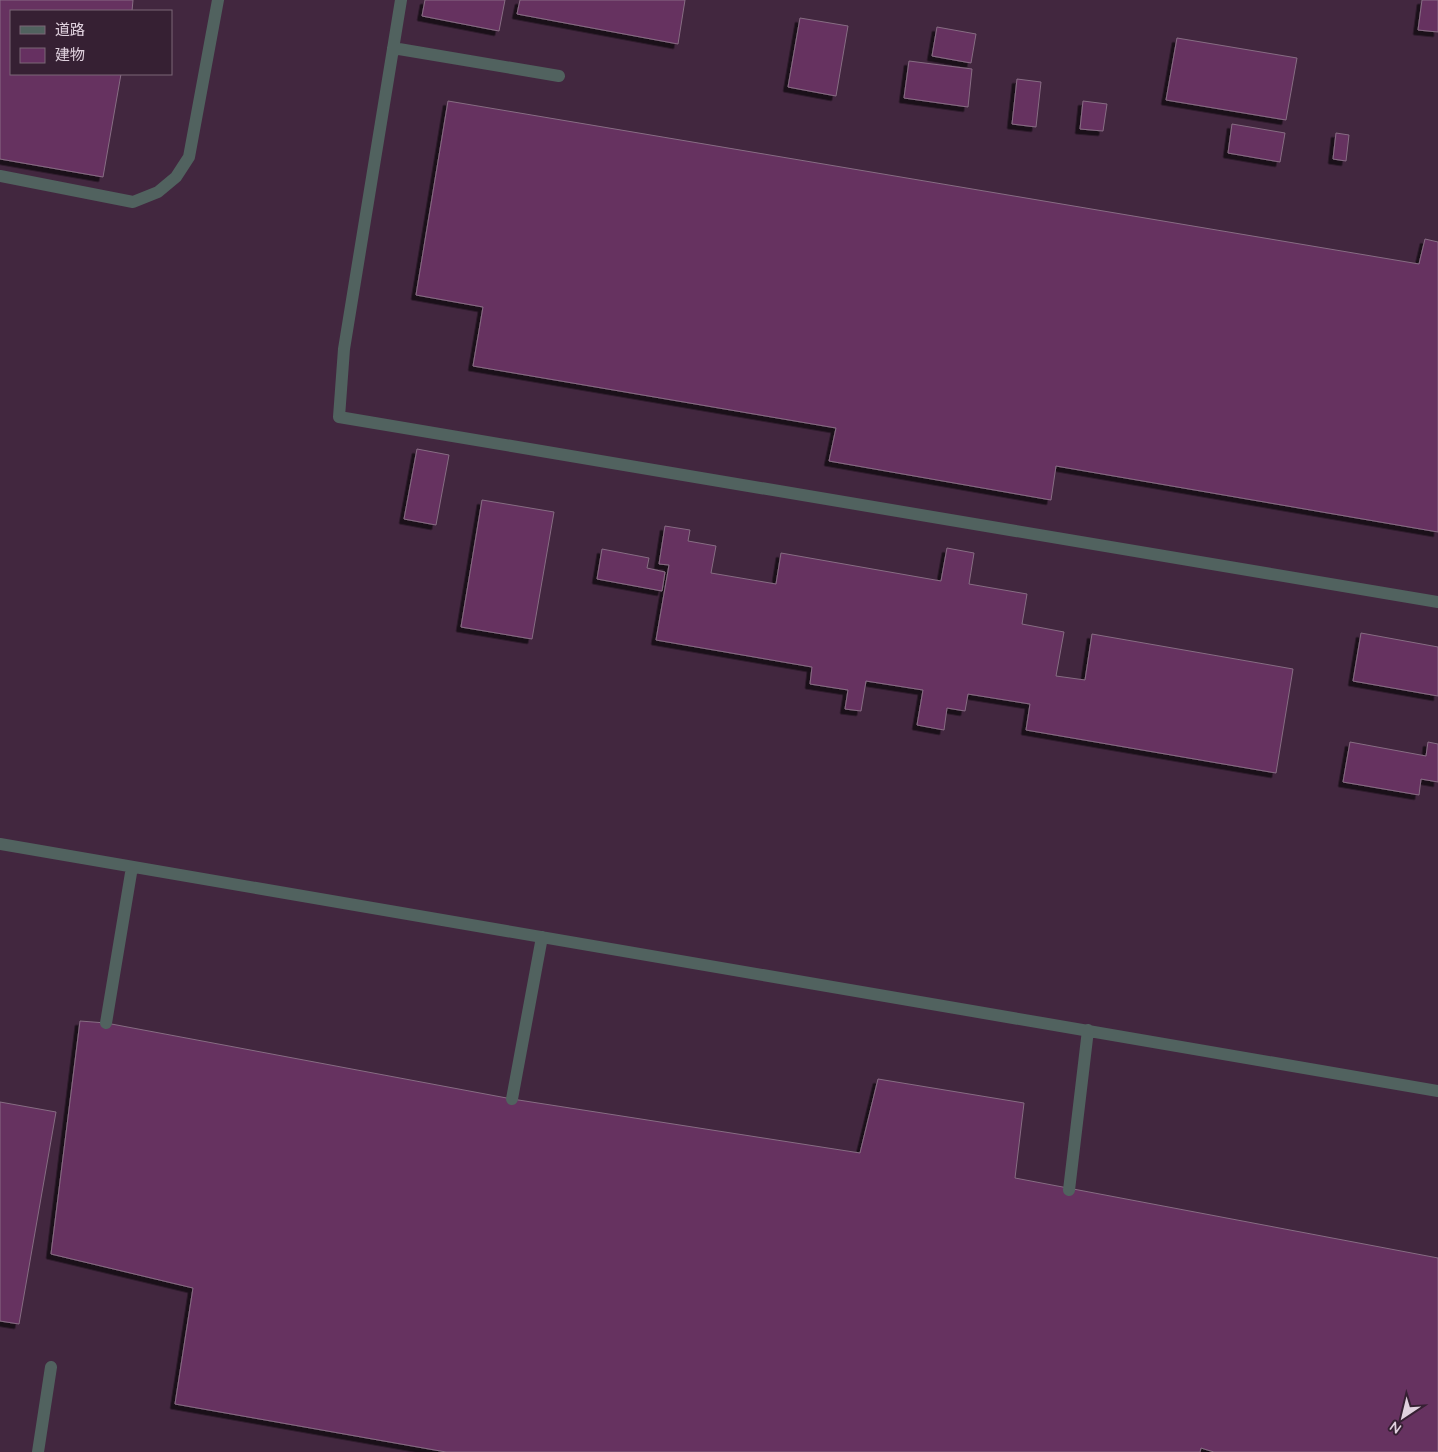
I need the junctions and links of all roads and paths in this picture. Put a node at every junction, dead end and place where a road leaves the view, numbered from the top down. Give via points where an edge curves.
1 (218, 0) edge
2 (401, 0) edge
3 (393, 48) junction
4 (559, 76) dead end
5 (0, 176) edge
6 (1438, 602) edge
7 (0, 844) edge
8 (132, 867) junction
9 (542, 937) junction
10 (106, 1023) dead end
11 (1088, 1030) junction
12 (1438, 1090) edge
13 (512, 1099) dead end
14 (1069, 1190) dead end
15 (51, 1367) dead end
16 (38, 1452) edge

1 - 5 lane via 188,157 176,176 158,192 133,202
2 - 3 lane
3 - 4 lane
3 - 6 lane via 344,349 339,416
7 - 8 lane
8 - 9 lane
8 - 10 lane
9 - 11 lane
9 - 13 lane
11 - 12 lane
11 - 14 lane
15 - 16 lane

